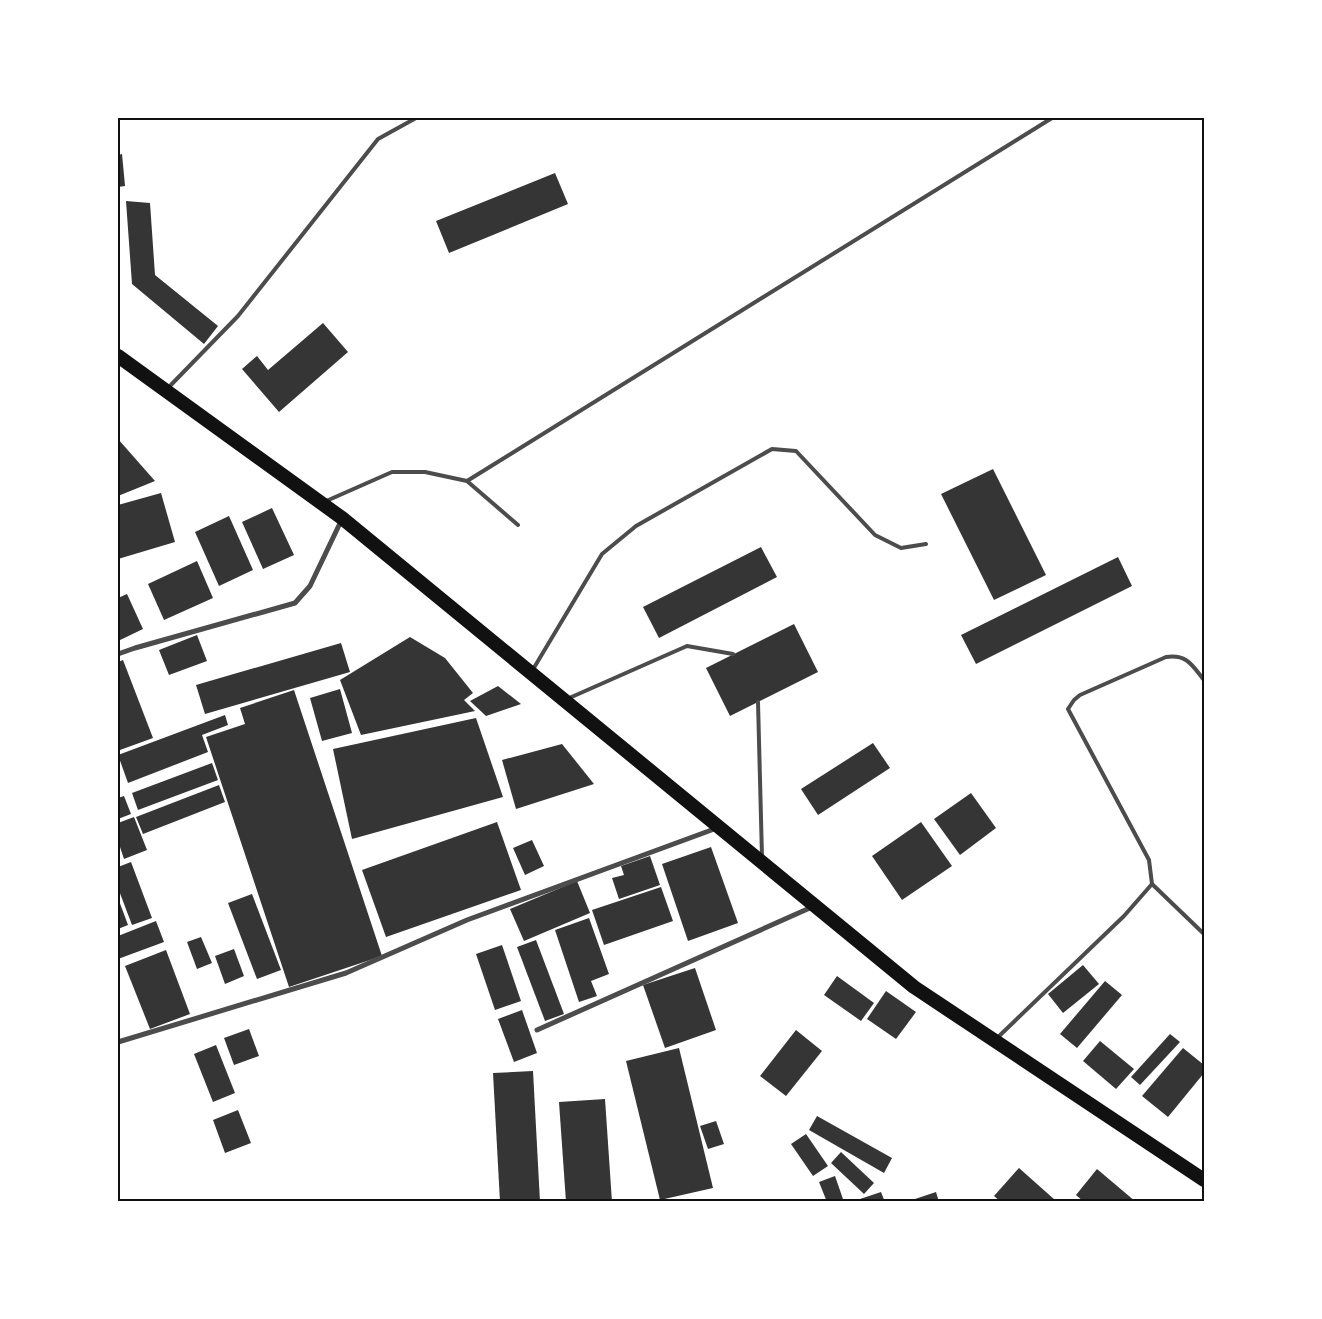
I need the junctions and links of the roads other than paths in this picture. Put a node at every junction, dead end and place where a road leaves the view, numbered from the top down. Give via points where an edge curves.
1 (416, 118) edge
2 (1052, 118) edge
3 (118, 356) edge
4 (166, 391) junction
5 (467, 481) junction
6 (322, 503) junction
7 (342, 518) junction
8 (518, 525) dead end
9 (926, 544) dead end
10 (118, 654) edge
11 (733, 654) dead end
12 (531, 672) junction
13 (1204, 680) edge
14 (565, 700) junction
15 (758, 702) dead end
16 (719, 827) junction
17 (762, 862) junction
18 (1152, 884) junction
19 (815, 905) junction
20 (1204, 934) edge
21 (536, 1030) dead end
22 (994, 1040) junction
23 (118, 1042) edge
24 (1204, 1180) edge

1 - 4 lane via 378,139 238,316
2 - 5 lane
3 - 4 highway
4 - 6 highway
5 - 6 lane via 424,472 392,472
5 - 8 lane
6 - 7 highway
7 - 10 street via 310,586 295,603
7 - 12 highway
9 - 12 lane via 900,548 875,535 796,451 772,449 636,526 602,554
11 - 14 lane via 687,646
12 - 14 highway
13 - 18 lane via 1188,661 1178,655 1166,657 1080,695 1068,709 1149,860
14 - 16 highway
15 - 17 lane
16 - 17 highway
16 - 23 street via 467,920 346,973
17 - 19 highway
18 - 20 lane
18 - 22 lane via 1124,916
19 - 21 street
19 - 22 highway via 914,987
22 - 24 highway

